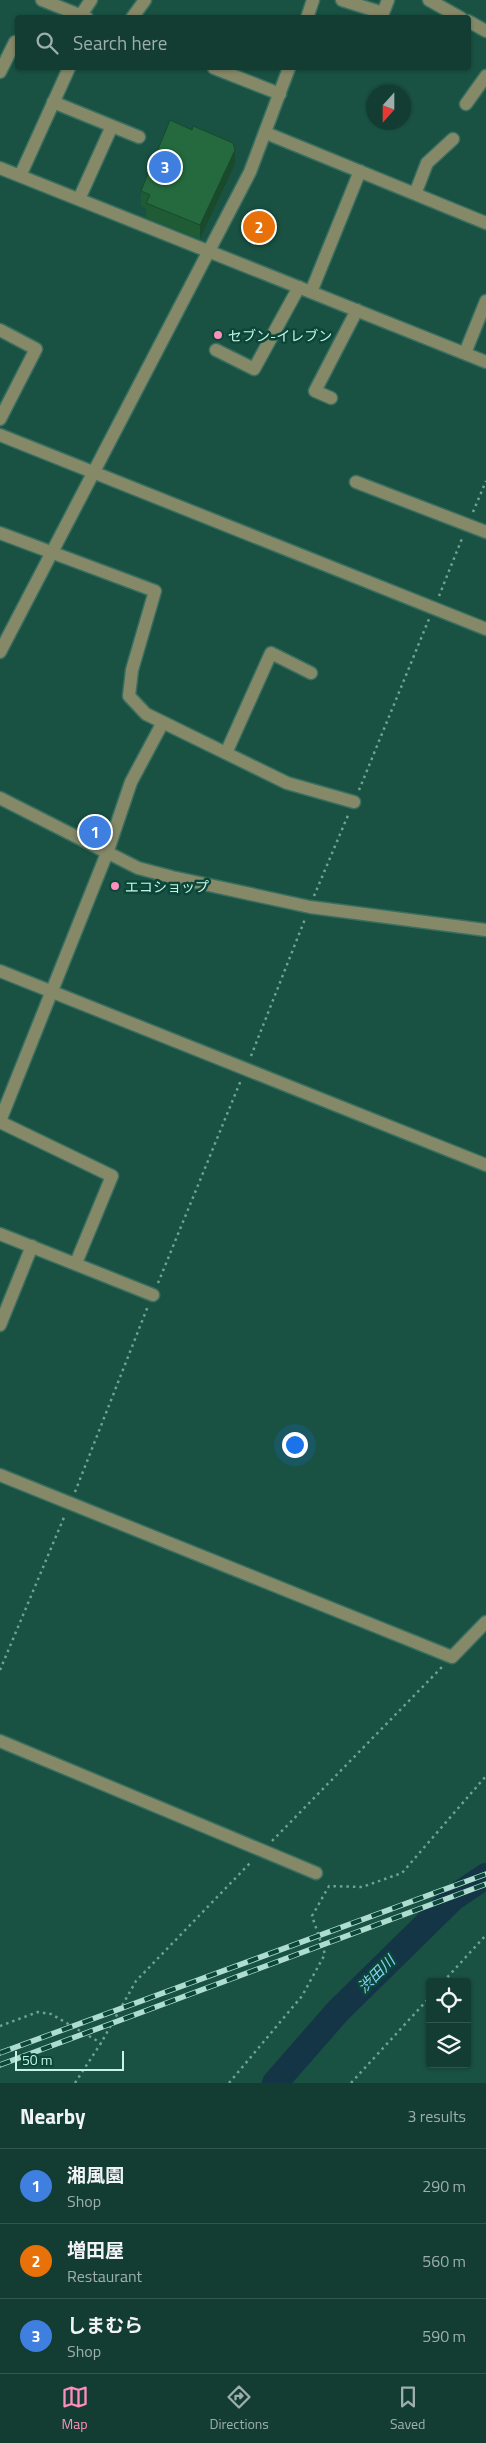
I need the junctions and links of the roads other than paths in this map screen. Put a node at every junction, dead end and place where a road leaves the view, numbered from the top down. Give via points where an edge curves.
1 (42, 0) edge
2 (91, 0) edge
3 (145, 0) edge
4 (313, 0) edge
5 (342, 0) edge
6 (388, 0) edge
7 (429, 0) edge
8 (81, 15) edge
9 (84, 15) edge
10 (134, 15) edge
11 (308, 15) edge
12 (456, 15) edge
13 (471, 23) edge
14 (486, 31) edge
15 (15, 42) dead end
16 (68, 70) edge
17 (219, 70) edge
18 (288, 70) edge
19 (0, 72) edge
20 (486, 76) edge
21 (280, 94) junction
22 (54, 102) junction
23 (466, 104) dead end
24 (112, 126) junction
25 (266, 133) junction
26 (139, 137) dead end
27 (453, 139) dead end
28 (0, 168) edge
29 (360, 171) junction
30 (20, 176) junction
31 (415, 194) junction
32 (79, 199) junction
33 (486, 223) edge
34 (210, 253) junction
35 (299, 286) junction
36 (311, 292) junction
37 (486, 301) edge
38 (357, 310) junction
39 (0, 330) edge
40 (216, 350) dead end
41 (465, 353) junction
42 (486, 362) edge
43 (331, 398) dead end
44 (0, 419) edge
45 (0, 435) edge
46 (92, 472) junction
47 (356, 482) dead end
48 (486, 532) edge
49 (0, 533) edge
50 (50, 553) junction
51 (486, 629) edge
52 (0, 652) edge
53 (311, 673) dead end
54 (162, 724) junction
55 (226, 753) junction
56 (0, 798) edge
57 (354, 802) dead end
58 (107, 853) junction
59 (486, 930) edge
60 (0, 971) edge
61 (54, 992) junction
62 (0, 1121) edge
63 (486, 1165) edge
64 (0, 1234) edge
65 (32, 1246) junction
66 (76, 1262) junction
67 (153, 1295) dead end
68 (3, 1311) edge
69 (0, 1325) edge
70 (0, 1475) edge
71 (486, 1622) edge
72 (0, 1741) edge
73 (316, 1873) dead end

1 - 8 street
2 - 9 street
3 - 10 street
4 - 11 street
5 - 6 street via 383,13
7 - 12 street
13 - 14 street
15 - 19 street
16 - 22 street
17 - 21 street
18 - 21 street
20 - 23 street
21 - 25 street
22 - 24 street
22 - 30 street
24 - 26 street
24 - 32 street
25 - 29 street
25 - 34 street
27 - 31 street via 427,163
28 - 30 street
29 - 31 street
29 - 36 street
30 - 32 street
31 - 33 street
32 - 34 street
34 - 35 street
34 - 46 street
35 - 36 street
35 - 40 street via 254,369
36 - 38 street
37 - 41 street
38 - 41 street
38 - 43 street via 315,391
39 - 44 street via 36,349
41 - 42 street
45 - 46 street
46 - 50 street
46 - 51 street
47 - 48 street
49 - 50 street
50 - 52 street
50 - 54 street via 155,591 132,670 129,696 146,714
53 - 55 street via 271,653
54 - 55 street
54 - 58 street via 131,782
55 - 57 street via 287,783
56 - 58 street
58 - 59 street via 138,868 236,892 310,907
58 - 61 street
60 - 61 street
61 - 62 street
61 - 63 street
62 - 66 street via 112,1176
64 - 65 street
65 - 66 street
65 - 68 street
66 - 67 street
68 - 69 street
70 - 71 street via 452,1657
72 - 73 street

